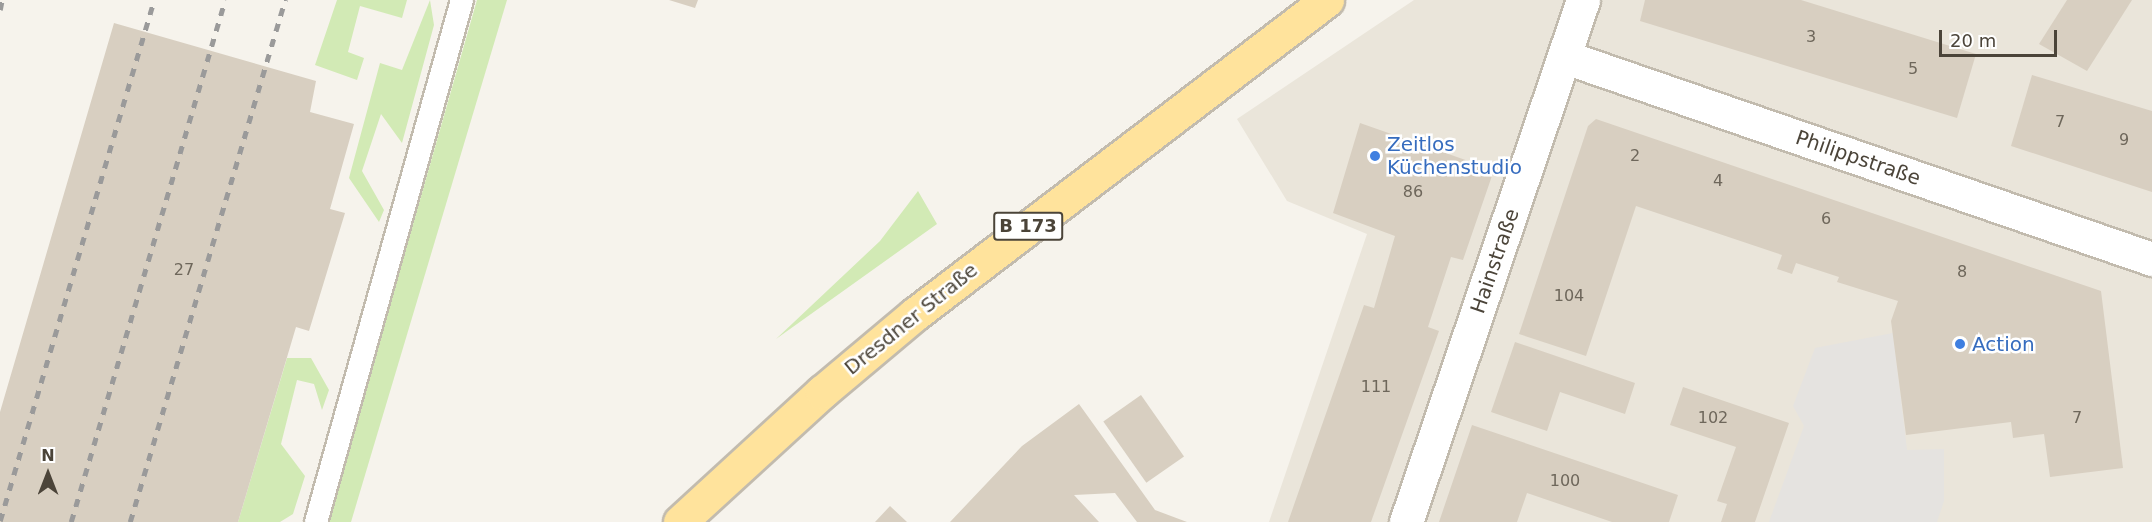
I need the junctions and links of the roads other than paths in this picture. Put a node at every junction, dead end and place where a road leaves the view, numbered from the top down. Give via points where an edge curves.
1 (462, 0) edge
2 (1328, 0) edge
3 (1582, 0) edge
4 (1565, 57) junction
5 (2152, 259) edge
6 (316, 522) edge
7 (680, 522) edge
8 (1406, 522) edge

1 - 6 lane
2 - 7 main road, Dresdner Straße / B 173 via 915,314 822,392
3 - 4 street, Hainstraße
4 - 5 street, Philippstraße
4 - 8 street, Hainstraße

